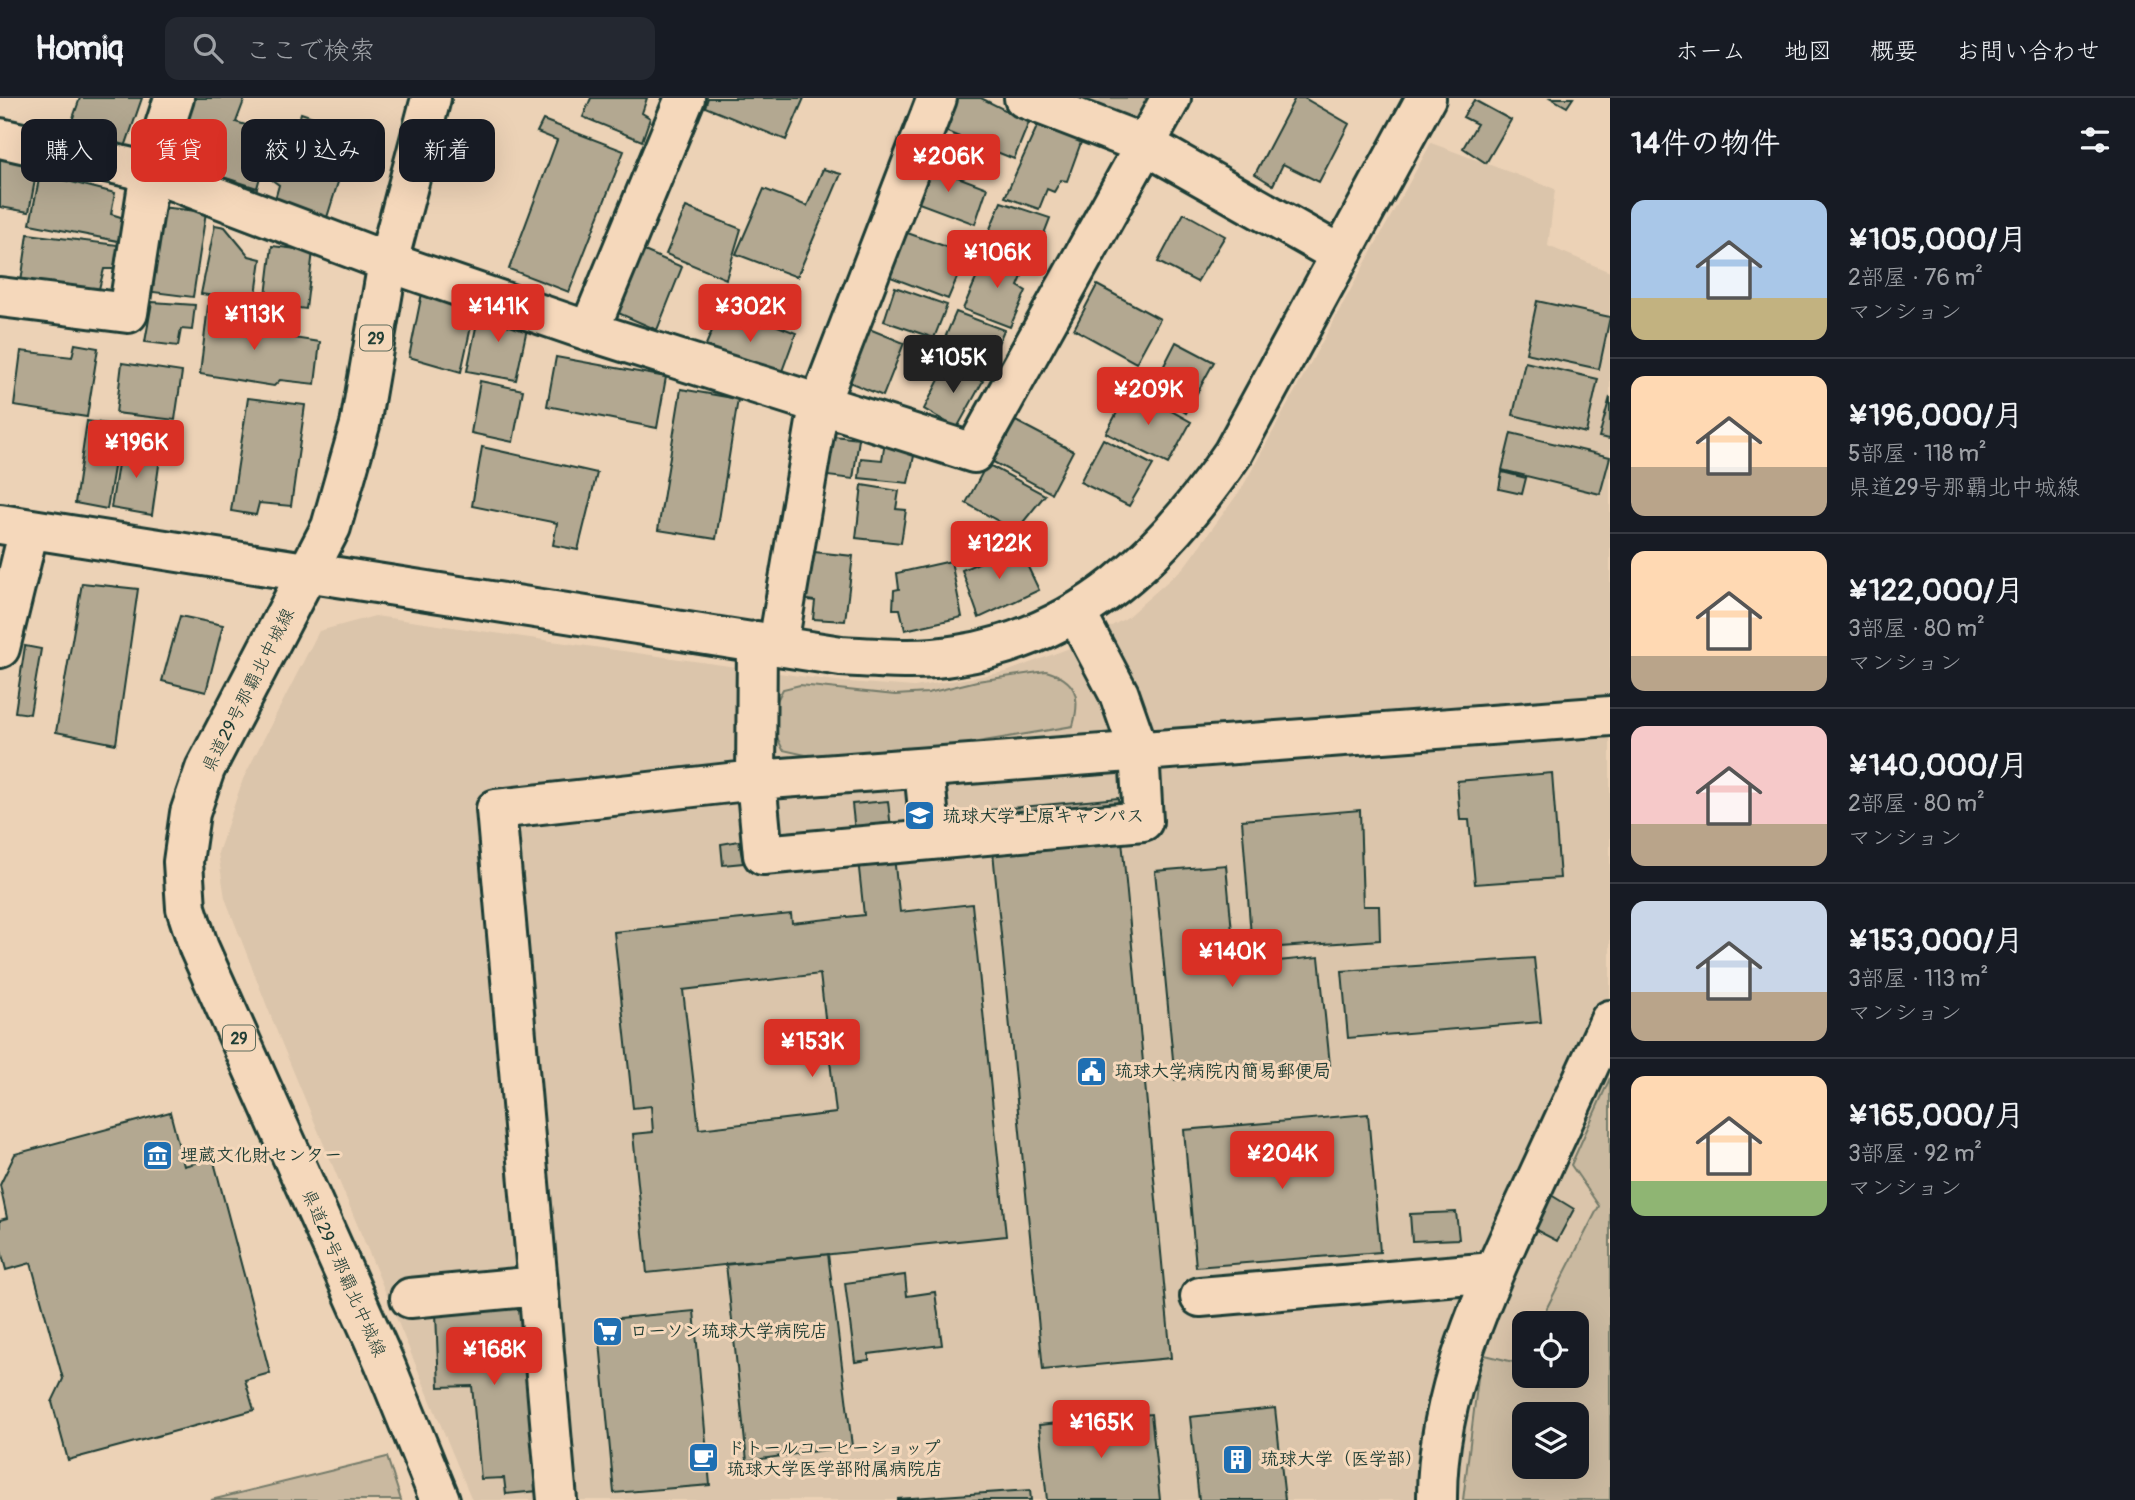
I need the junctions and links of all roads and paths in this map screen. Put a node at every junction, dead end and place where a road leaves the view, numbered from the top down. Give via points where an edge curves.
1 (174, 98) edge
2 (431, 98) edge
3 (685, 98) edge
4 (937, 98) edge
5 (1024, 98) edge
6 (1171, 98) edge
7 (1426, 98) edge
8 (167, 119) edge
9 (0, 138) edge
10 (1146, 145) junction
11 (131, 168) edge
12 (148, 182) edge
13 (176, 182) edge
14 (1339, 254) junction
15 (388, 262) junction
16 (0, 296) edge
17 (589, 331) junction
18 (819, 405) junction
19 (14, 526) edge
20 (308, 574) junction
21 (1076, 613) junction
22 (767, 643) junction
23 (0, 648) edge
24 (1610, 716) edge
25 (1139, 751) junction
26 (924, 769) junction
27 (756, 780) junction
28 (931, 840) junction
29 (1610, 1020) edge
30 (1494, 1272) junction
31 (538, 1286) junction
32 (1200, 1297) dead end
33 (410, 1298) dead end
34 (440, 1500) edge
35 (557, 1500) edge
36 (1437, 1500) edge

1 - 8 street
2 - 15 street, 県道29号那覇北中城線 / 29
3 - 17 street
4 - 18 street
5 - 10 street
6 - 10 street
7 - 14 street
9 - 11 street
10 - 14 street
10 - 18 street via 974,453
12 - 16 street via 128,313
13 - 15 street
14 - 21 street via 1233,453 1203,497 1121,583
15 - 17 street
15 - 20 street, 県道29号那覇北中城線 / 29 via 346,482
17 - 18 street
18 - 22 street
19 - 20 street
19 - 23 street
20 - 22 street
20 - 34 street, 県道29号那覇北中城線 / 29 via 205,769 190,813 183,862 186,908 199,948 384,1362
21 - 22 street via 1024,637 958,655 841,656
21 - 25 street via 1119,694
22 - 27 street
24 - 25 street
25 - 26 street
25 - 28 street via 1143,821
26 - 27 street
26 - 28 street
27 - 28 street via 763,855
27 - 31 street via 496,809
29 - 30 street
30 - 32 street
30 - 36 street via 1455,1377 1436,1463
31 - 33 street
31 - 35 street

